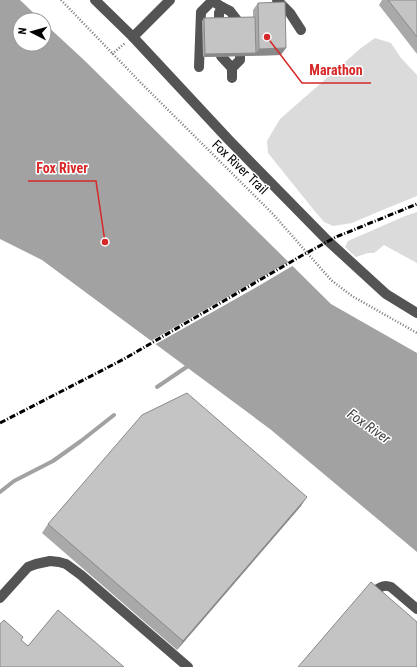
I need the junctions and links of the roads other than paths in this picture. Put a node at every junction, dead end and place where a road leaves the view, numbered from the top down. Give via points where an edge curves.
1 (95, 0) edge
2 (170, 0) edge
3 (212, 0) edge
4 (277, 0) edge
5 (222, 7) junction
6 (218, 20) edge
7 (237, 20) edge
8 (301, 30) dead end
9 (133, 37) junction
10 (221, 56) edge
11 (240, 56) edge
12 (199, 67) dead end
13 (417, 313) edge
14 (374, 592) edge
15 (0, 598) edge
16 (417, 609) edge
17 (188, 667) edge

1 - 9 street
2 - 9 street
3 - 5 street
3 - 12 street via 201,12
4 - 8 street via 290,13
5 - 6 street
5 - 7 street via 230,11
9 - 13 street via 228,139 328,240 386,294
10 - 11 street via 232,73
14 - 16 street via 379,587 387,585
15 - 17 street via 28,567 50,561 66,564

